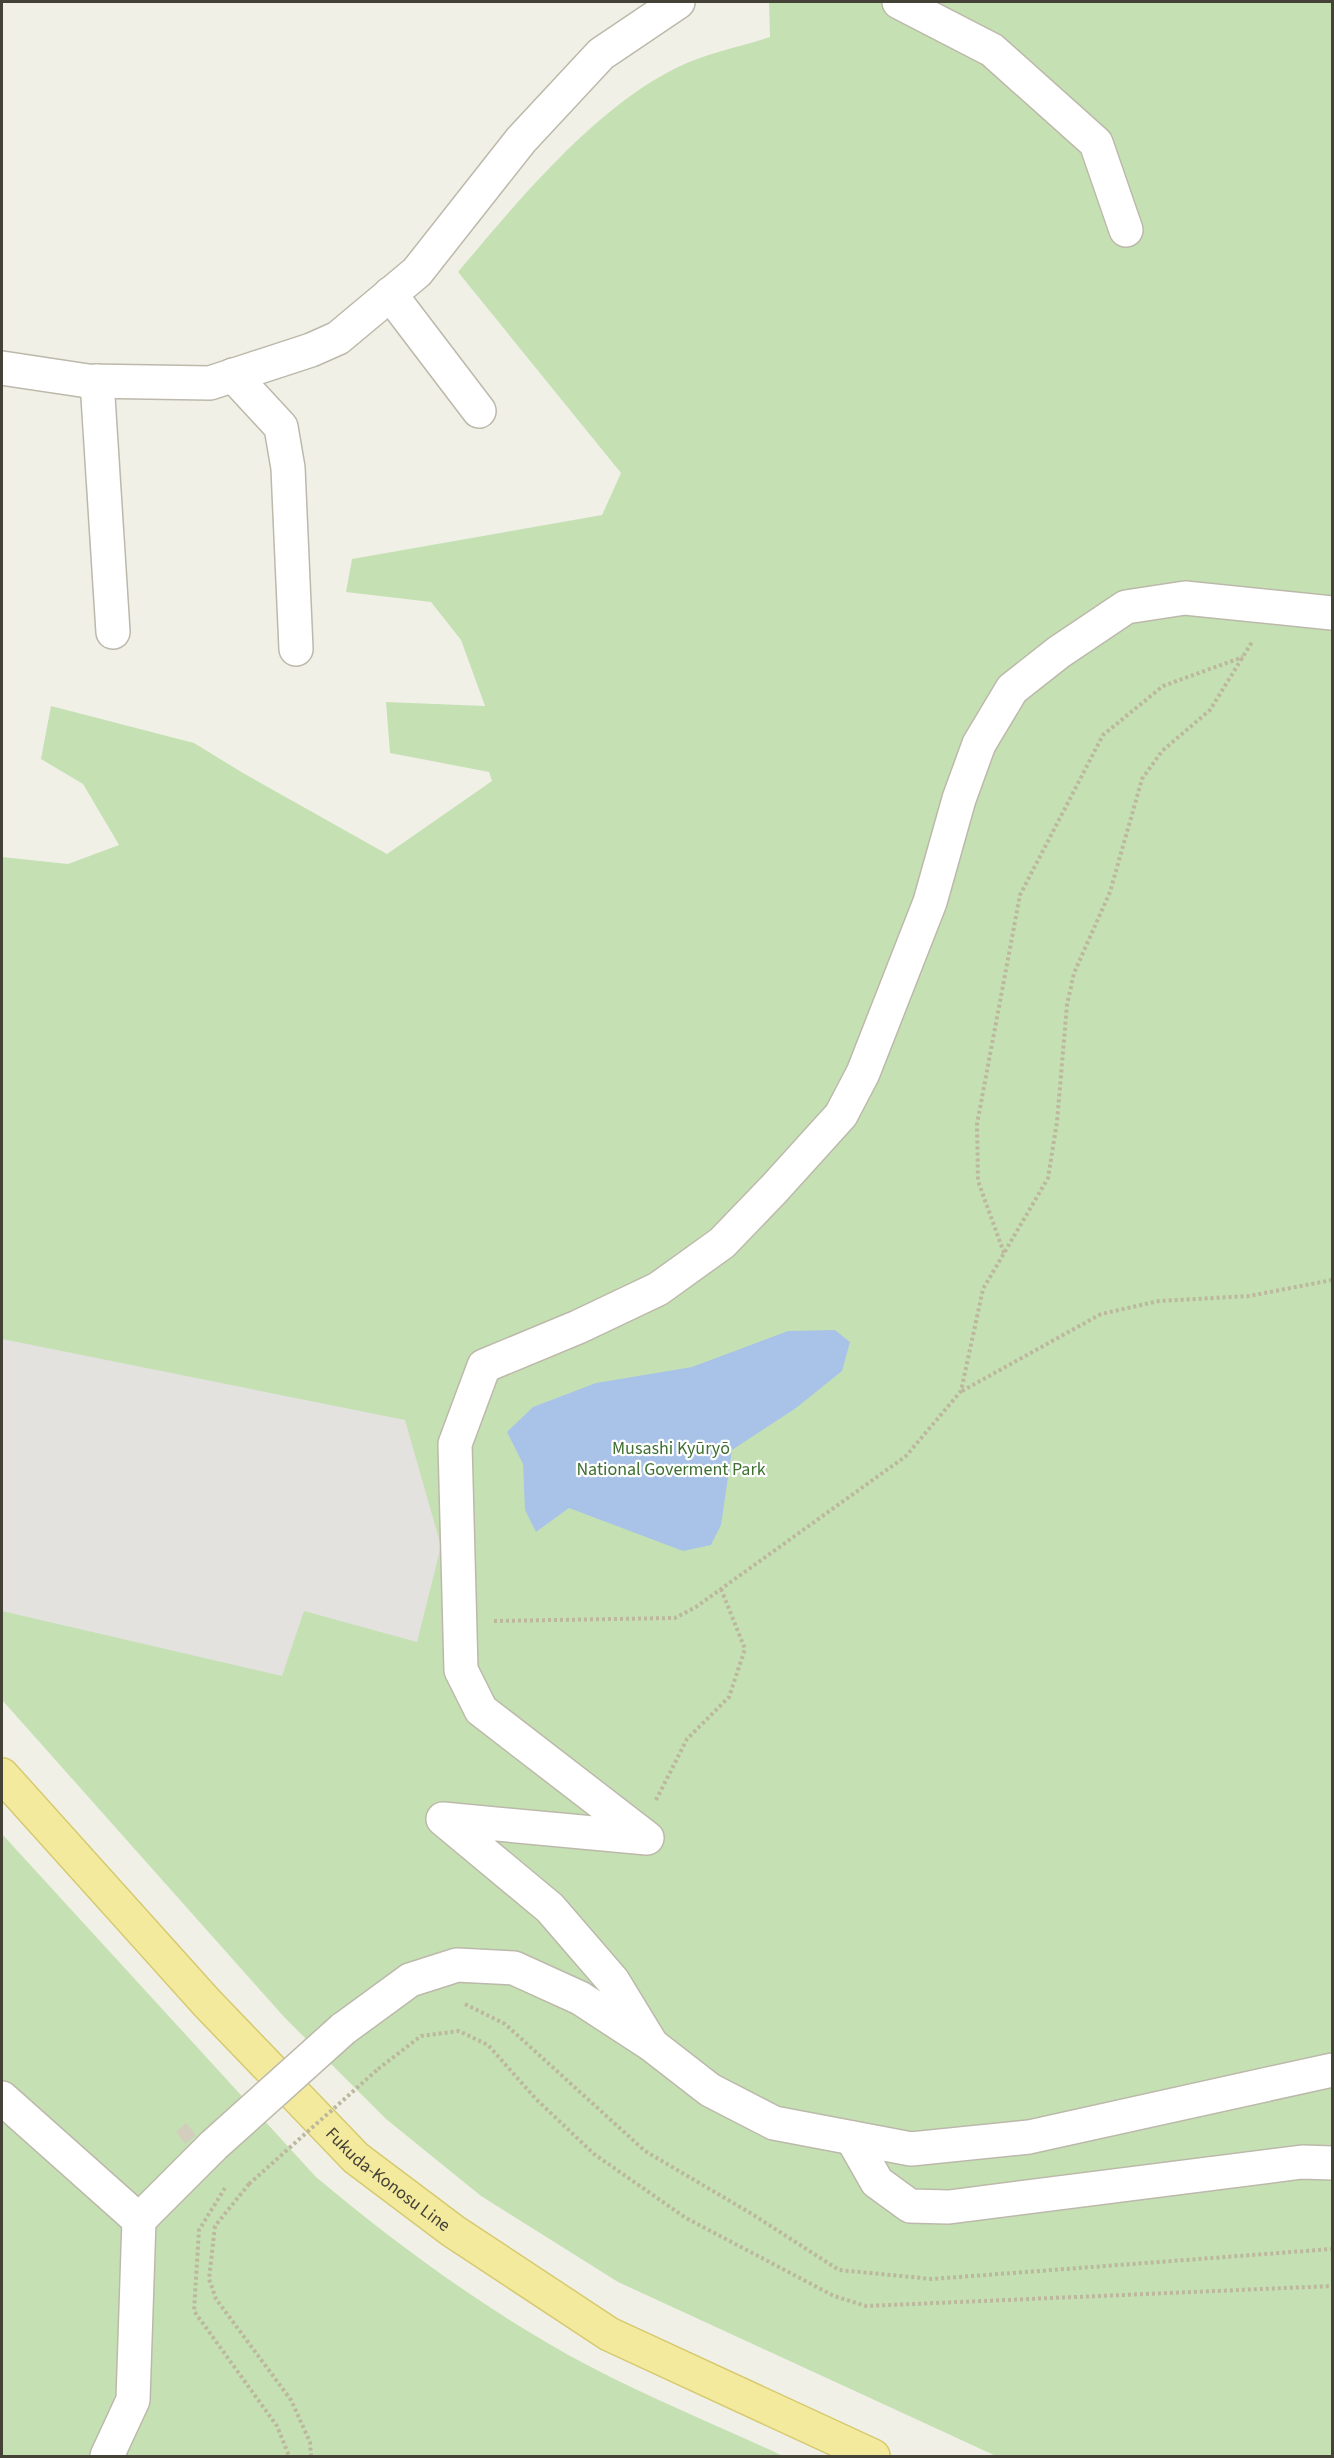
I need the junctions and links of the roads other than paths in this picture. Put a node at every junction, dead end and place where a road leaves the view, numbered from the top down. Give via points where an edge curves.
1 (678, 2) edge
2 (899, 2) edge
3 (1126, 230) dead end
4 (390, 294) junction
5 (2, 368) edge
6 (233, 375) junction
7 (97, 381) junction
8 (478, 411) dead end
9 (1332, 613) edge
10 (113, 633) dead end
11 (296, 649) dead end
12 (2, 1775) edge
13 (652, 2045) junction
14 (1332, 2070) edge
15 (2, 2098) edge
16 (852, 2138) junction
17 (1332, 2163) edge
18 (139, 2220) junction
19 (107, 2457) edge
20 (873, 2457) edge

1 - 4 street via 602,54 521,140 417,272
2 - 3 street via 992,50 1096,143
4 - 6 street via 338,338
4 - 8 street
5 - 7 street
6 - 7 street via 210,383
6 - 11 street via 281,427 288,468
7 - 10 street
9 - 13 street via 1185,598 1126,607 1012,689 979,744 930,902 863,1073 841,1115 722,1243 658,1288 484,1366 455,1444 461,1670 482,1710 647,1838 443,1819 550,1908 613,1981
12 - 20 main road, Fukuda-Konosu Line via 207,2003 356,2158 453,2231 609,2334
13 - 16 street via 710,2090 774,2123
13 - 18 street, bridge via 580,1998 513,1968 457,1965 410,1980 343,2029 214,2145
14 - 16 street via 1029,2137 911,2149
15 - 18 street
16 - 17 street via 877,2182 910,2206 949,2207 1302,2162
18 - 19 street via 133,2400

